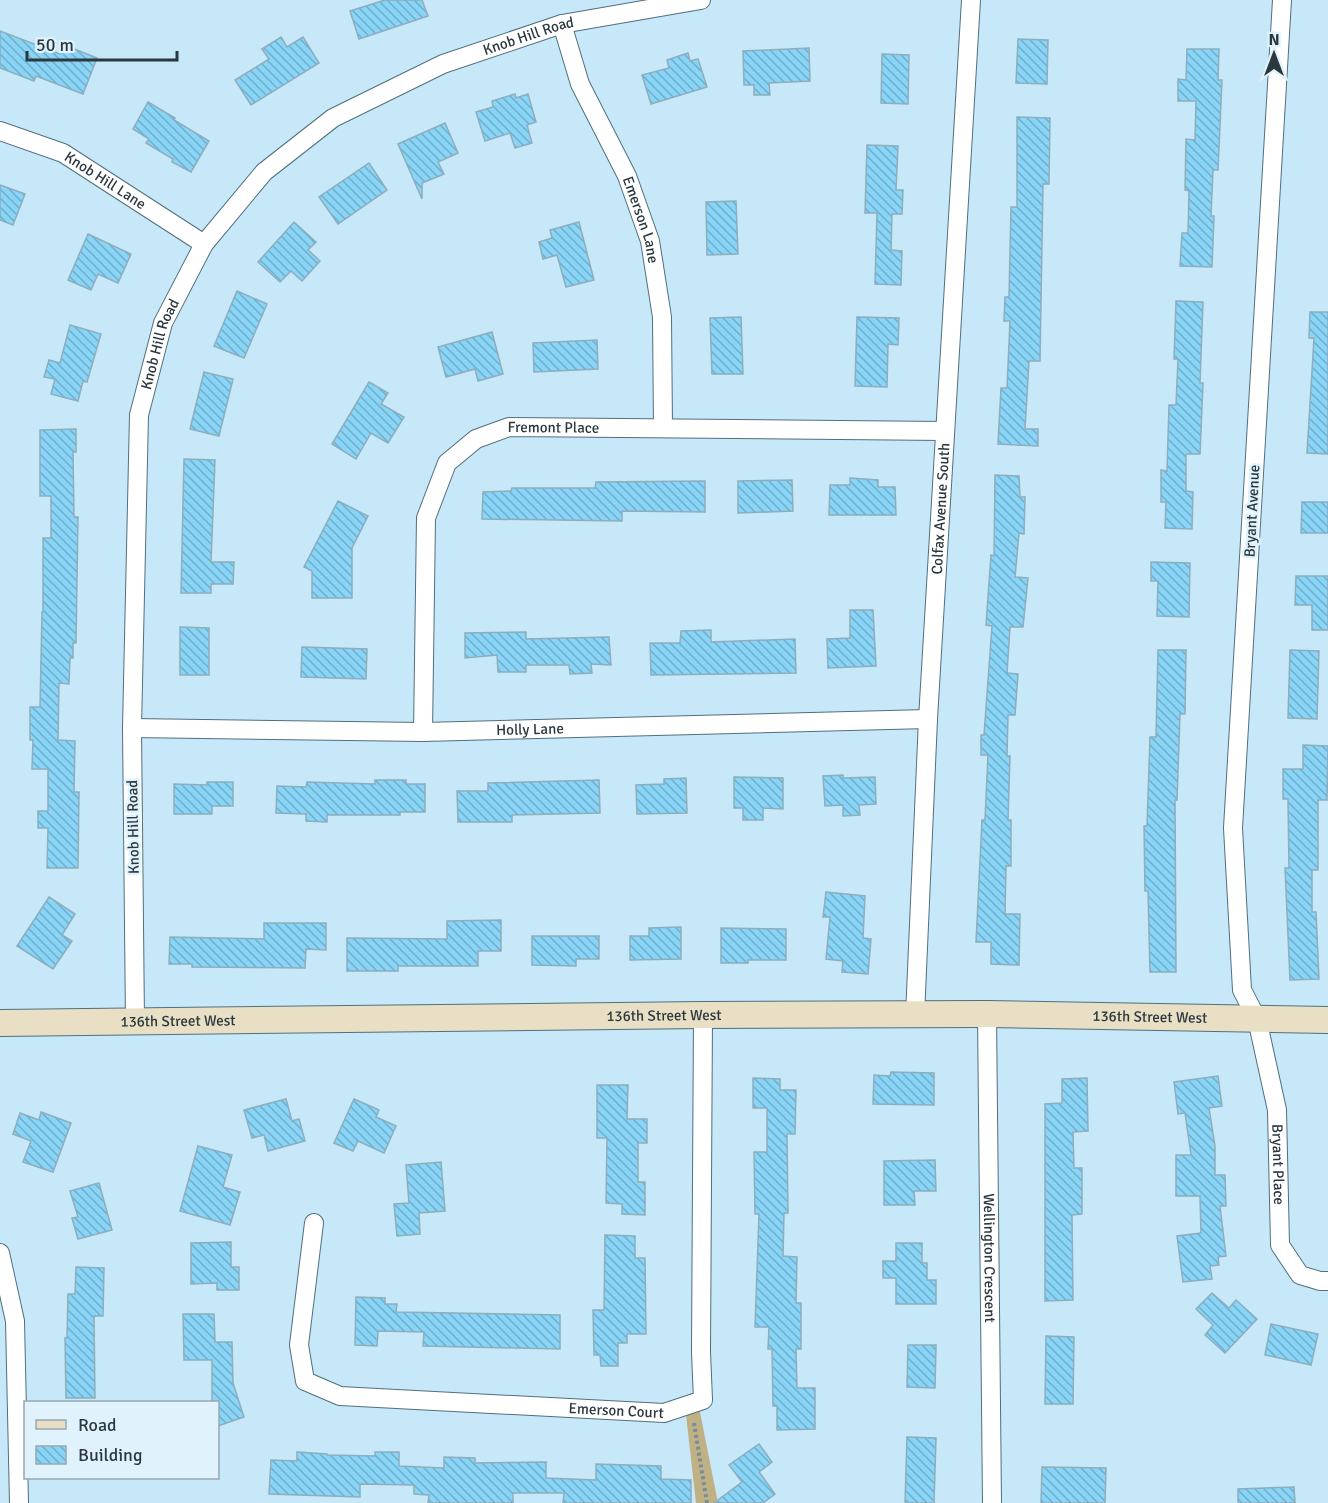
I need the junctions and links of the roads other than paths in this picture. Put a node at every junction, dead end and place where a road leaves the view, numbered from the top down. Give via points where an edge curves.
1 (700, 0) edge
2 (971, 0) edge
3 (1282, 0) edge
4 (562, 24) junction
5 (0, 131) edge
6 (204, 244) junction
7 (663, 428) junction
8 (944, 431) junction
9 (928, 719) junction
10 (132, 729) junction
11 (423, 732) junction
12 (987, 1014) junction
13 (703, 1015) junction
14 (915, 1016) junction
15 (1257, 1019) junction
16 (1328, 1020) edge
17 (135, 1022) junction
18 (0, 1023) edge
19 (314, 1223) dead end
20 (0, 1253) edge
21 (1328, 1281) edge
22 (19, 1503) edge
23 (992, 1503) edge

1 - 4 street, Knob Hill Road
2 - 8 street, Colfax Avenue South
3 - 15 street, Bryant Avenue via 1233,828 1242,990
4 - 6 street, Knob Hill Road via 443,63 333,118 264,172
4 - 7 street, Emerson Lane via 580,84 627,176 650,241 662,317
5 - 6 street, Knob Hill Lane via 63,153
6 - 10 street, Knob Hill Road via 163,323 139,415
7 - 8 street, Fremont Place
7 - 11 street, Fremont Place via 509,427 476,439 447,463 426,518
8 - 9 street, Colfax Avenue South
9 - 11 street, Holly Lane
9 - 14 street, Colfax Avenue South
10 - 11 street, Holly Lane
10 - 17 street, Knob Hill Road
12 - 14 street, 136th Street West
12 - 15 street, 136th Street West
12 - 23 street, Wellington Crescent
13 - 14 street, 136th Street West
13 - 17 street, 136th Street West
13 - 19 street, Emerson Court via 704,1400 664,1413 340,1396 305,1381 299,1345
15 - 16 street, 136th Street West
15 - 21 street, Bryant Place via 1277,1110 1280,1245 1300,1275
17 - 18 street, 136th Street West
20 - 22 street via 15,1321

